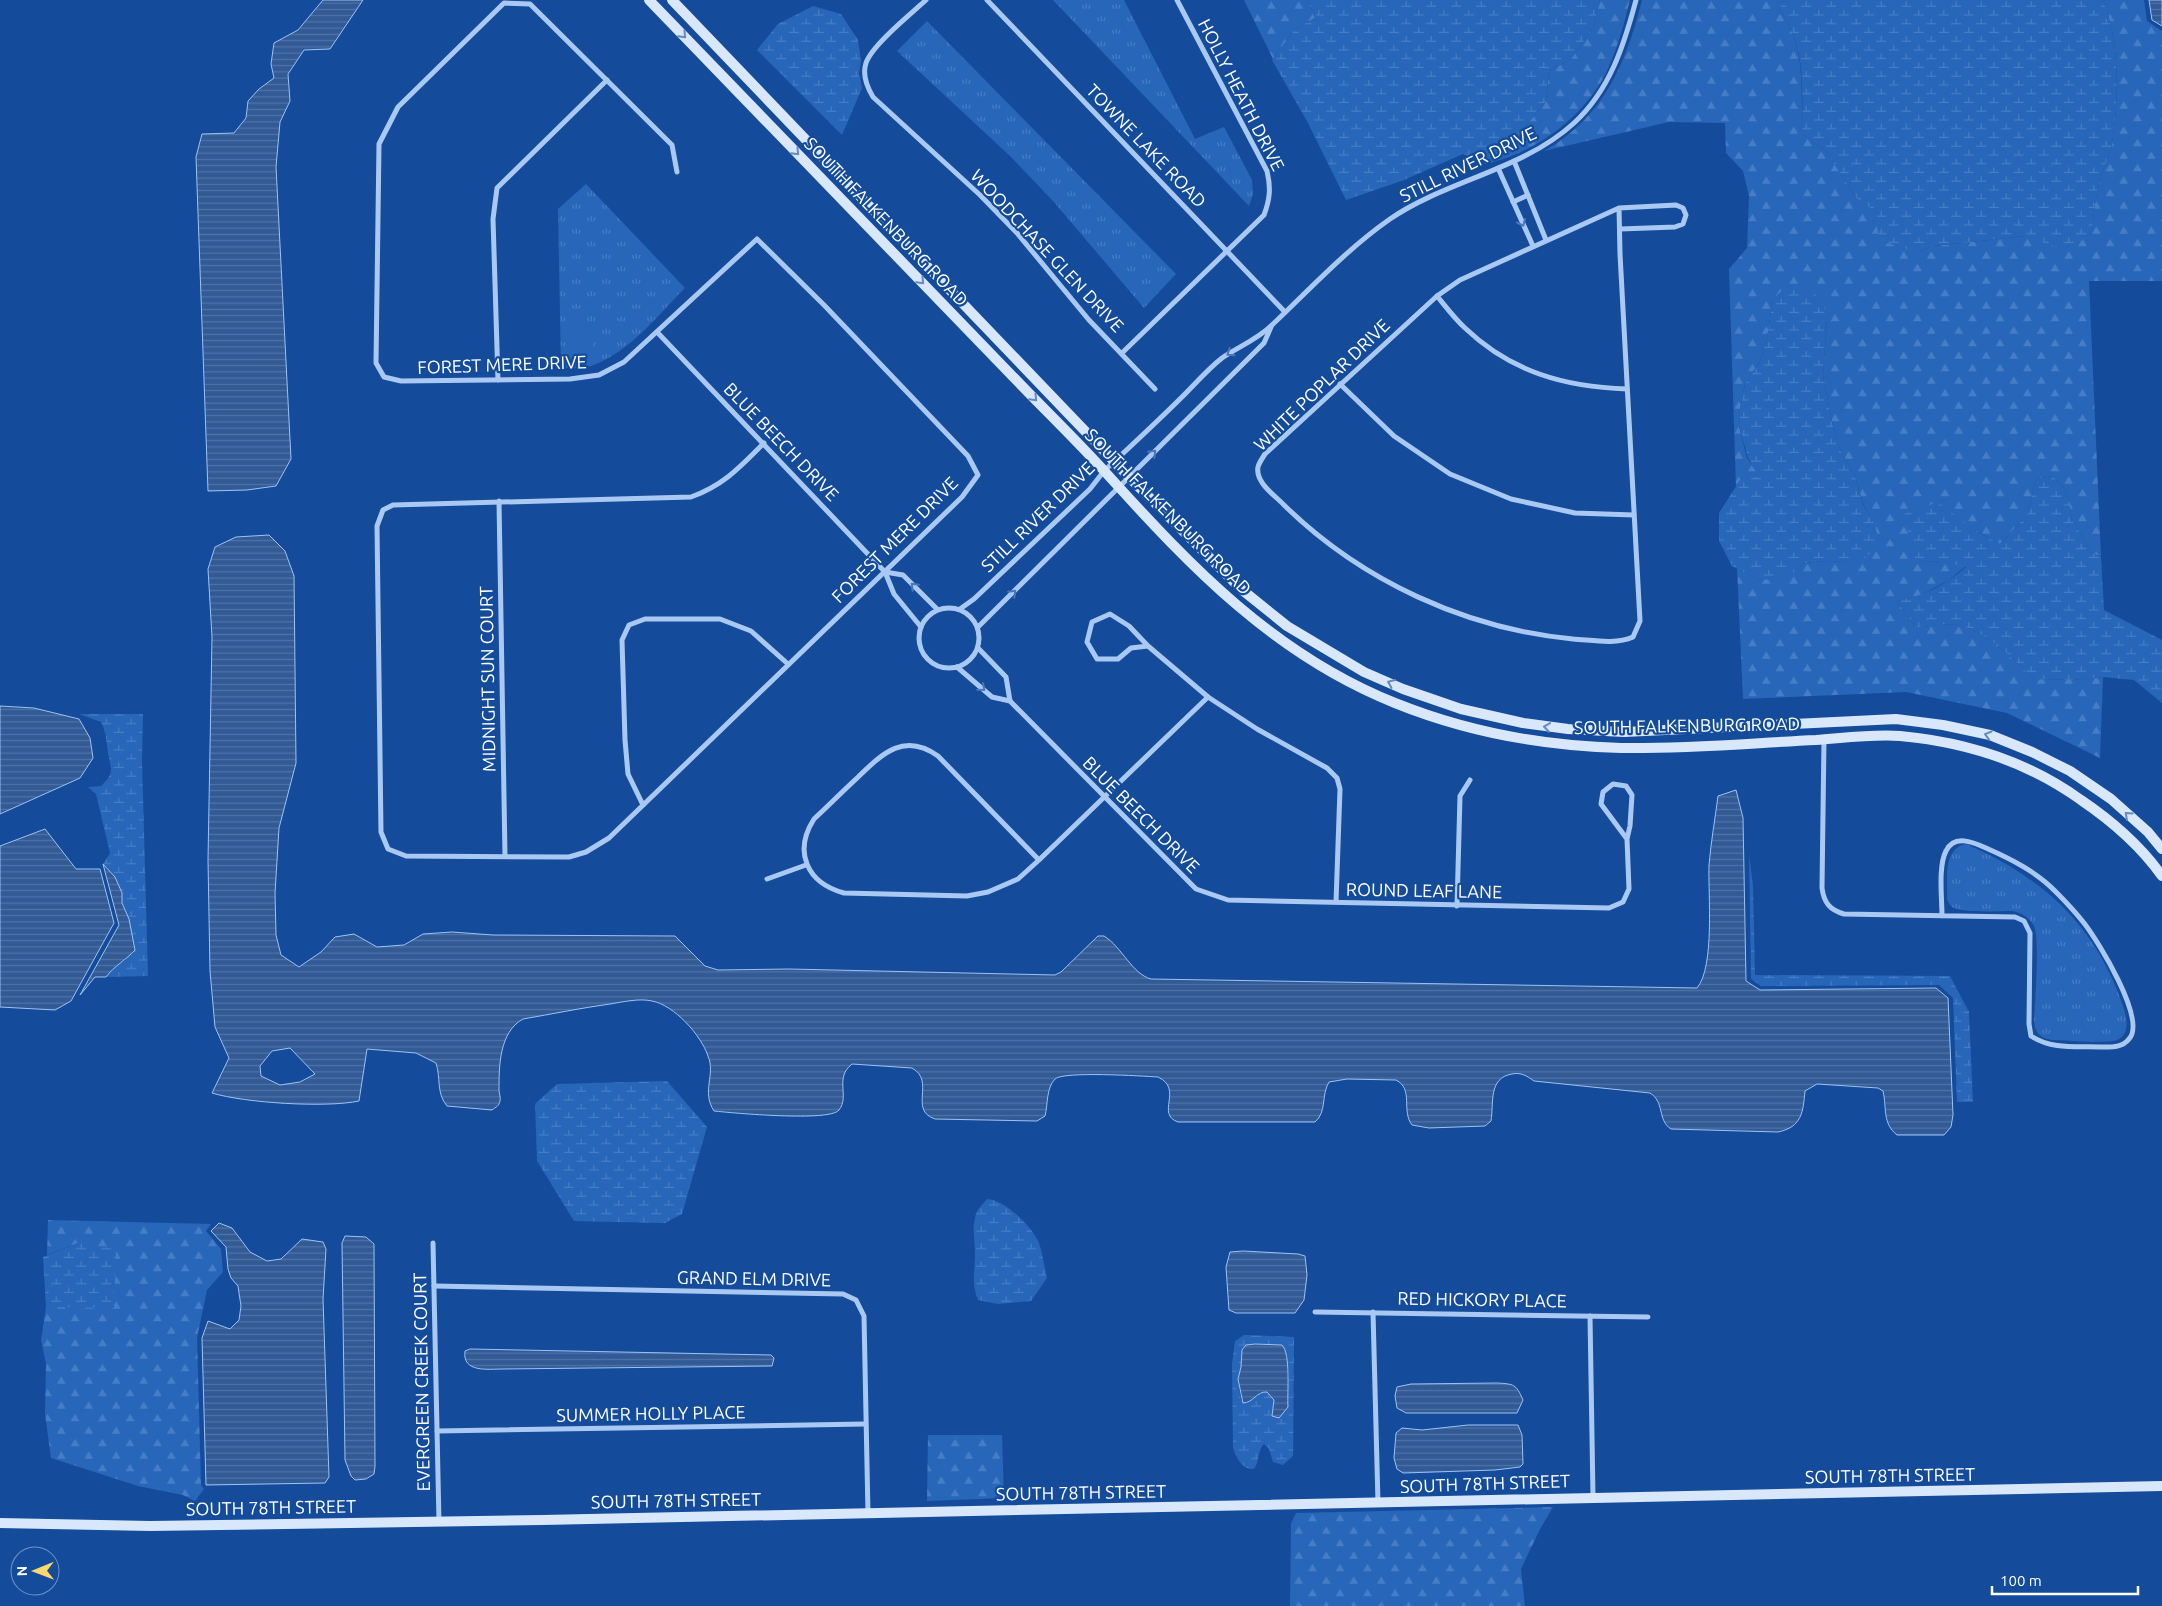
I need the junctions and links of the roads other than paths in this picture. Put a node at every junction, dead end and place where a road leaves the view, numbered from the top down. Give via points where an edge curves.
1 (649, 0) edge
2 (672, 0) edge
3 (926, 0) edge
4 (987, 0) edge
5 (1177, 0) edge
6 (1636, 0) edge
7 (607, 80) junction
8 (1514, 161) junction
9 (1498, 168) junction
10 (677, 172) dead end
11 (1528, 195) junction
12 (1513, 202) junction
13 (1618, 208) junction
14 (1620, 229) junction
15 (1546, 240) junction
16 (1533, 246) junction
17 (913, 250) junction
18 (1228, 251) junction
19 (901, 261) junction
20 (1437, 296) junction
21 (1285, 312) junction
22 (1271, 327) junction
23 (657, 332) junction
24 (1122, 353) junction
25 (498, 380) junction
26 (1340, 384) junction
27 (1154, 389) dead end
28 (1627, 389) junction
29 (764, 443) junction
30 (1115, 461) junction
31 (1104, 471) junction
32 (1130, 478) junction
33 (1119, 488) junction
34 (499, 501) junction
35 (1634, 515) junction
36 (885, 572) junction
37 (937, 609) junction
38 (960, 609) junction
39 (921, 627) junction
40 (978, 627) junction
41 (1148, 646) junction
42 (978, 648) junction
43 (788, 664) junction
44 (957, 667) junction
45 (1208, 697) junction
46 (1010, 701) junction
47 (1481, 713) junction
48 (1823, 723) junction
49 (1478, 729) junction
50 (1824, 739) junction
51 (1470, 780) dead end
52 (1104, 797) junction
53 (643, 805) junction
54 (1628, 839) junction
55 (2162, 849) edge
56 (505, 856) junction
57 (1040, 860) junction
58 (806, 865) junction
59 (2162, 876) edge
60 (767, 879) dead end
61 (1336, 902) junction
62 (1457, 906) junction
63 (1942, 916) junction
64 (433, 1242) dead end
65 (434, 1286) junction
66 (1315, 1312) dead end
67 (1373, 1312) junction
68 (1590, 1316) junction
69 (1648, 1318) dead end
70 (866, 1424) junction
71 (437, 1431) junction
72 (2162, 1486) edge
73 (1593, 1497) junction
74 (1378, 1503) junction
75 (868, 1514) junction
76 (440, 1522) junction
77 (0, 1523) edge

1 -> 19 street, SOUTH FALKENBURG ROAD
2 - 17 street, SOUTH FALKENBURG ROAD
3 - 24 street, WOODCHASE GLEN DRIVE via 874,50 866,63 867,87 873,97 999,214 1089,320
4 - 18 street, TOWNE LAKE ROAD
5 - 18 street, HOLLY HEATH DRIVE via 1267,171 1271,187 1264,216
6 - 8 street, STILL RIVER DRIVE via 1627,37 1610,76 1593,103 1574,124
7 - 10 street, FOREST MERE DRIVE via 672,145
7 - 25 street via 497,188 493,219
7 - 25 street, FOREST MERE DRIVE via 530,4 504,3 398,107 379,144 376,363 384,377 401,381
8 - 9 street, STILL RIVER DRIVE
8 - 11 street
9 - 12 street
9 - 21 street, STILL RIVER DRIVE via 1429,197 1391,219 1356,246
11 - 12 street
11 - 15 street
12 -> 16 street
13 - 14 street, WHITE POPLAR DRIVE
13 - 14 street, WHITE POPLAR DRIVE via 1676,205 1683,208 1686,215 1683,224 1675,227
13 - 15 street, WHITE POPLAR DRIVE
14 - 28 street, WHITE POPLAR DRIVE
15 - 16 street, WHITE POPLAR DRIVE
16 - 20 street, WHITE POPLAR DRIVE via 1460,280
17 - 19 street
17 - 30 street, SOUTH FALKENBURG ROAD
18 - 21 street, TOWNE LAKE ROAD
18 - 24 street, HOLLY HEATH DRIVE
19 -> 31 street, SOUTH FALKENBURG ROAD
20 - 26 street, WHITE POPLAR DRIVE
20 - 28 street via 1464,328 1526,370 1565,383
21 - 22 street, STILL RIVER DRIVE
22 -> 30 street, STILL RIVER DRIVE via 1221,359
32 -> 22 street, STILL RIVER DRIVE via 1264,344
23 - 25 street, FOREST MERE DRIVE via 624,362 599,375 570,379
23 - 29 street, BLUE BEECH DRIVE
23 - 36 street, FOREST MERE DRIVE via 757,239 968,456 978,475 962,497
24 - 27 street, WOODCHASE GLEN DRIVE
26 - 35 street via 1394,436 1450,474 1511,499 1575,512
26 - 35 street, WHITE POPLAR DRIVE via 1266,454 1258,467 1260,481 1299,519 1347,557 1431,603 1475,619 1552,637 1624,641 1633,637 1640,621
28 - 35 street, WHITE POPLAR DRIVE
29 - 34 street, FOREST MERE DRIVE via 733,475 711,490 691,497
29 - 36 street, BLUE BEECH DRIVE
30 - 31 street, STILL RIVER DRIVE
30 - 32 street, SOUTH FALKENBURG ROAD
31 - 33 street, SOUTH FALKENBURG ROAD
31 - 38 street, STILL RIVER DRIVE via 1054,523
32 - 33 street, STILL RIVER DRIVE
47 -> 32 street, SOUTH FALKENBURG ROAD via 1403,689 1364,672 1287,626 1241,589
40 -> 33 street, STILL RIVER DRIVE
33 - 49 street, SOUTH FALKENBURG ROAD via 1230,601 1277,638 1357,687 1399,705
34 - 56 street, MIDNIGHT SUN COURT
34 - 56 street, FOREST MERE DRIVE via 393,505 383,510 377,526 381,822 388,849 406,856
37 -> 36 street, BLUE BEECH DRIVE via 903,575
36 - 39 street, BLUE BEECH DRIVE via 894,594
36 - 43 street, FOREST MERE DRIVE
37 - 38 street
37 - 39 street
38 - 40 street via 968,613
39 - 44 street via 920,646 930,662
40 - 42 street
41 - 41 street, ROUND LEAF LANE via 1131,648 1118,659 1097,659 1086,642 1092,622 1110,614 1129,626
41 - 45 street, ROUND LEAF LANE
42 - 44 street via 966,663
42 - 46 street via 1006,677
43 - 53 street, FOREST MERE DRIVE
43 - 53 street via 751,631 720,619 645,620 629,626 622,640 625,740 628,774
44 -> 46 street, BLUE BEECH DRIVE via 992,697
45 - 52 street
45 - 61 street, ROUND LEAF LANE via 1257,730 1328,768 1337,778 1340,789
46 - 52 street, BLUE BEECH DRIVE
48 -> 47 street, SOUTH FALKENBURG ROAD via 1568,730
47 - 49 street
48 - 50 street
55 -> 48 street, SOUTH FALKENBURG ROAD via 2111,799 2070,771 1990,735 1943,724 1896,719
49 - 50 street, SOUTH FALKENBURG ROAD via 1558,744 1623,748
50 - 59 street, SOUTH FALKENBURG ROAD via 1894,736 1944,741 2027,767 2063,787 2102,815 2137,845
50 - 63 street via 1823,900 1833,911 1844,914
51 - 62 street via 1460,796
52 - 57 street
52 - 61 street, BLUE BEECH DRIVE via 1196,889 1228,900
53 - 56 street, FOREST MERE DRIVE via 610,838 586,852 569,857
54 - 54 street, ROUND LEAF LANE via 1632,795 1626,786 1613,784 1603,792 1601,804
54 - 62 street, ROUND LEAF LANE via 1629,889 1623,902 1609,908
57 - 58 street via 1018,879 988,892 967,896 844,893 818,882
57 - 58 street via 938,756 918,746 907,745 882,754 814,819 804,840
58 - 60 street
61 - 62 street, ROUND LEAF LANE
63 - 63 street via 2015,917 2024,922 2030,933 2031,1036 2056,1046 2117,1047 2130,1039 2134,1027 2128,1001 2107,958 2085,924 2038,875 2008,858 1961,840 1946,850 1942,867
64 - 65 street, EVERGREEN CREEK COURT
65 - 70 street, GRAND ELM DRIVE via 843,1294 856,1300 864,1316
65 - 71 street, EVERGREEN CREEK COURT
66 - 67 street, RED HICKORY PLACE
67 - 68 street, RED HICKORY PLACE
67 - 74 street
68 - 69 street, RED HICKORY PLACE
68 - 73 street
70 - 71 street, SUMMER HOLLY PLACE
70 - 75 street, GRAND ELM DRIVE
71 - 76 street, EVERGREEN CREEK COURT
72 - 73 street, SOUTH 78TH STREET
73 - 74 street, SOUTH 78TH STREET
74 - 75 street, SOUTH 78TH STREET
75 - 76 street, SOUTH 78TH STREET
76 - 77 street, SOUTH 78TH STREET via 150,1526

